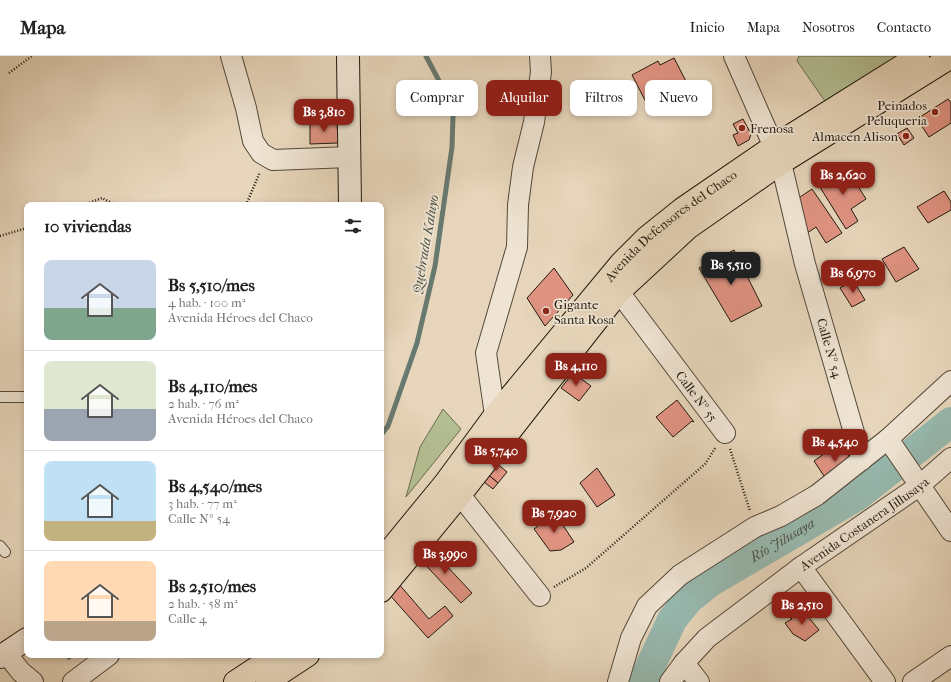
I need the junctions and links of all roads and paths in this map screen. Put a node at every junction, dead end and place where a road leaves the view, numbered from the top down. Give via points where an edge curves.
1 (32, 56) edge
2 (231, 56) edge
3 (348, 56) edge
4 (540, 56) edge
5 (734, 56) edge
6 (918, 56) edge
7 (951, 57) edge
8 (9, 73) dead end
9 (875, 94) junction
10 (777, 154) junction
11 (267, 157) junction
12 (349, 157) junction
13 (92, 202) edge
14 (110, 202) edge
15 (247, 202) edge
16 (350, 202) edge
17 (24, 229) edge
18 (0, 236) edge
19 (613, 287) junction
20 (951, 381) edge
21 (0, 397) edge
22 (24, 397) edge
23 (503, 422) junction
24 (725, 433) junction
25 (893, 446) junction
26 (951, 458) edge
27 (862, 460) junction
28 (915, 479) junction
29 (453, 489) junction
30 (755, 527) junction
31 (951, 531) edge
32 (384, 558) edge
33 (801, 567) junction
34 (384, 587) edge
35 (540, 596) joint
36 (24, 641) edge
37 (3, 655) edge
38 (951, 656) edge
39 (105, 658) edge
40 (271, 658) edge
41 (303, 658) edge
42 (684, 663) junction
43 (21, 679) edge
44 (73, 682) edge
45 (235, 682) edge
46 (267, 682) edge
47 (618, 682) edge
48 (670, 682) edge
49 (699, 682) edge
50 (885, 682) edge
51 (913, 682) edge

1 - 8 path
2 - 11 street via 253,141 256,148
3 - 12 main road
4 - 23 street via 541,72 534,122 523,167 518,205 518,247 486,353
5 - 10 street, Calle Nº 54
6 - 9 main road, Avenida Defensores del Chaco
7 - 9 main road
9 - 10 main road, Avenida Defensores del Chaco
10 - 19 main road, Avenida Defensores del Chaco via 670,218 621,263
10 - 27 street, Calle Nº 54 via 805,264
11 - 12 street via 273,160
11 - 15 path
12 - 16 main road
13 - 14 path via 102,198
17 - 18 path
19 - 23 main road, Avenida Defensores del Chaco
19 - 24 street, Calle Nº 55
20 - 25 street
21 - 22 lane
23 - 29 main road, Avenida Defensores del Chaco
24 - 30 path, Calle Nº 55
24 - 35 path via 705,464 586,568
25 - 27 street
25 - 28 street
26 - 28 street, Avenida Costanera Jillusaya
27 - 30 street via 817,495 781,516
28 - 31 street
28 - 33 street, Avenida Costanera Jillusaya
29 - 32 main road, Avenida Defensores del Chaco
29 - 34 main road
29 - 35 street
30 - 47 street via 680,575 647,606 631,638
33 - 42 street, Avenida Costanera Jillusaya via 707,638
33 - 50 street
36 - 37 main road
37 - 43 street
38 - 51 street
39 - 44 street
40 - 45 main road
41 - 46 main road
42 - 48 street, Avenida Costanera Jillusaya
42 - 49 street

